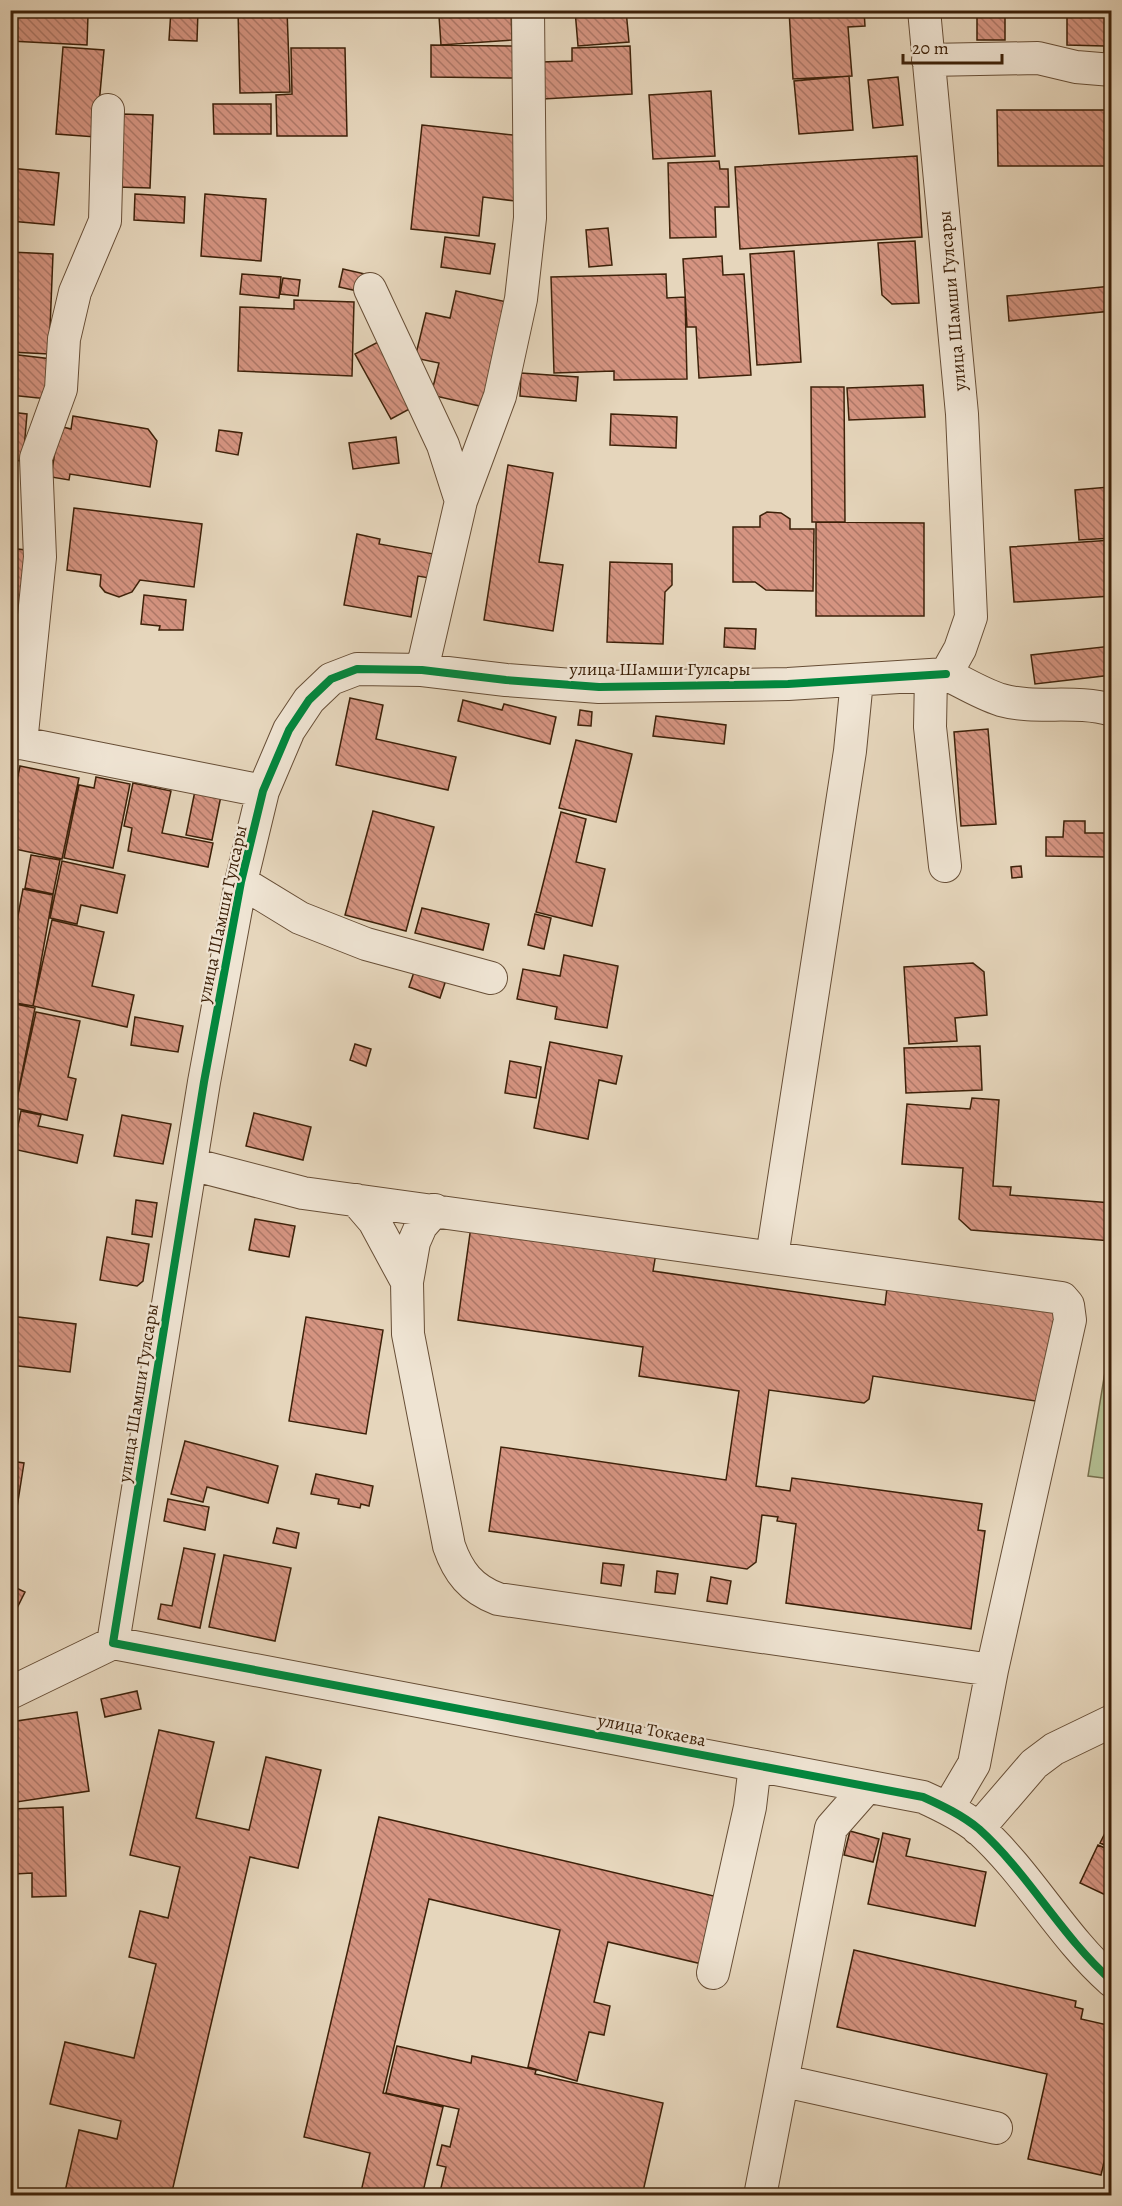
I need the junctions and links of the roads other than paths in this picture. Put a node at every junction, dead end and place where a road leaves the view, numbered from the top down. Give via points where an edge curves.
1 (528, 10) edge
2 (924, 10) edge
3 (928, 60) junction
4 (1112, 70) edge
5 (108, 110) dead end
6 (370, 289) dead end
7 (461, 501) junction
8 (422, 670) junction
9 (938, 674) junction
10 (856, 680) junction
11 (1112, 710) edge
12 (16, 743) edge
13 (263, 791) junction
14 (945, 866) dead end
15 (241, 882) junction
16 (491, 978) dead end
17 (204, 1167) junction
18 (356, 1200) junction
19 (435, 1210) junction
20 (772, 1257) junction
21 (407, 1282) junction
22 (113, 1643) junction
23 (992, 1670) junction
24 (10, 1693) edge
25 (1112, 1721) edge
26 (755, 1765) junction
27 (867, 1787) junction
28 (948, 1808) junction
29 (978, 1829) junction
30 (713, 1972) dead end
31 (1112, 1981) edge
32 (784, 2081) junction
33 (996, 2128) dead end
34 (760, 2196) edge

1 - 7 street via 531,218 521,299 500,396
2 - 3 street, улица Шамши Гулсары
3 - 4 street via 1038,58
3 - 9 street, улица Шамши Гулсары via 962,414 971,617 960,648
5 - 12 street via 105,221 75,292 64,339 61,389 36,458 40,557
6 - 7 street via 443,445
7 - 8 street
8 - 10 street, улица Шамши Гулсары via 599,687
8 - 13 street, улица Шамши Гулсары via 357,669 331,679 309,700 289,730
9 - 10 street, улица Шамши Гулсары
9 - 11 street via 1001,699 1085,704
9 - 14 street via 930,727
10 - 20 street via 850,751
12 - 13 street
13 - 15 street, улица Шамши Гулсары
15 - 16 street via 300,918 366,944
15 - 17 street, улица Шамши Гулсары
17 - 18 street via 303,1192
17 - 22 street, улица Шамши Гулсары
18 - 19 street
18 - 21 street via 374,1221
19 - 20 street
19 - 21 street via 414,1242
20 - 23 street via 1062,1298 1068,1305 1070,1320
21 - 23 street via 408,1334 449,1546 457,1567 484,1594
22 - 24 street
22 - 26 street, улица Токаева
23 - 28 street via 974,1764
25 - 29 street via 1054,1749 1034,1764
26 - 27 street, улица Токаева
26 - 30 street via 750,1807
27 - 28 street, улица Токаева via 923,1797
27 - 32 street via 831,1828
28 - 29 street, улица Токаева
29 - 31 street, улица Токаева via 1089,1961
32 - 33 street
32 - 34 street

